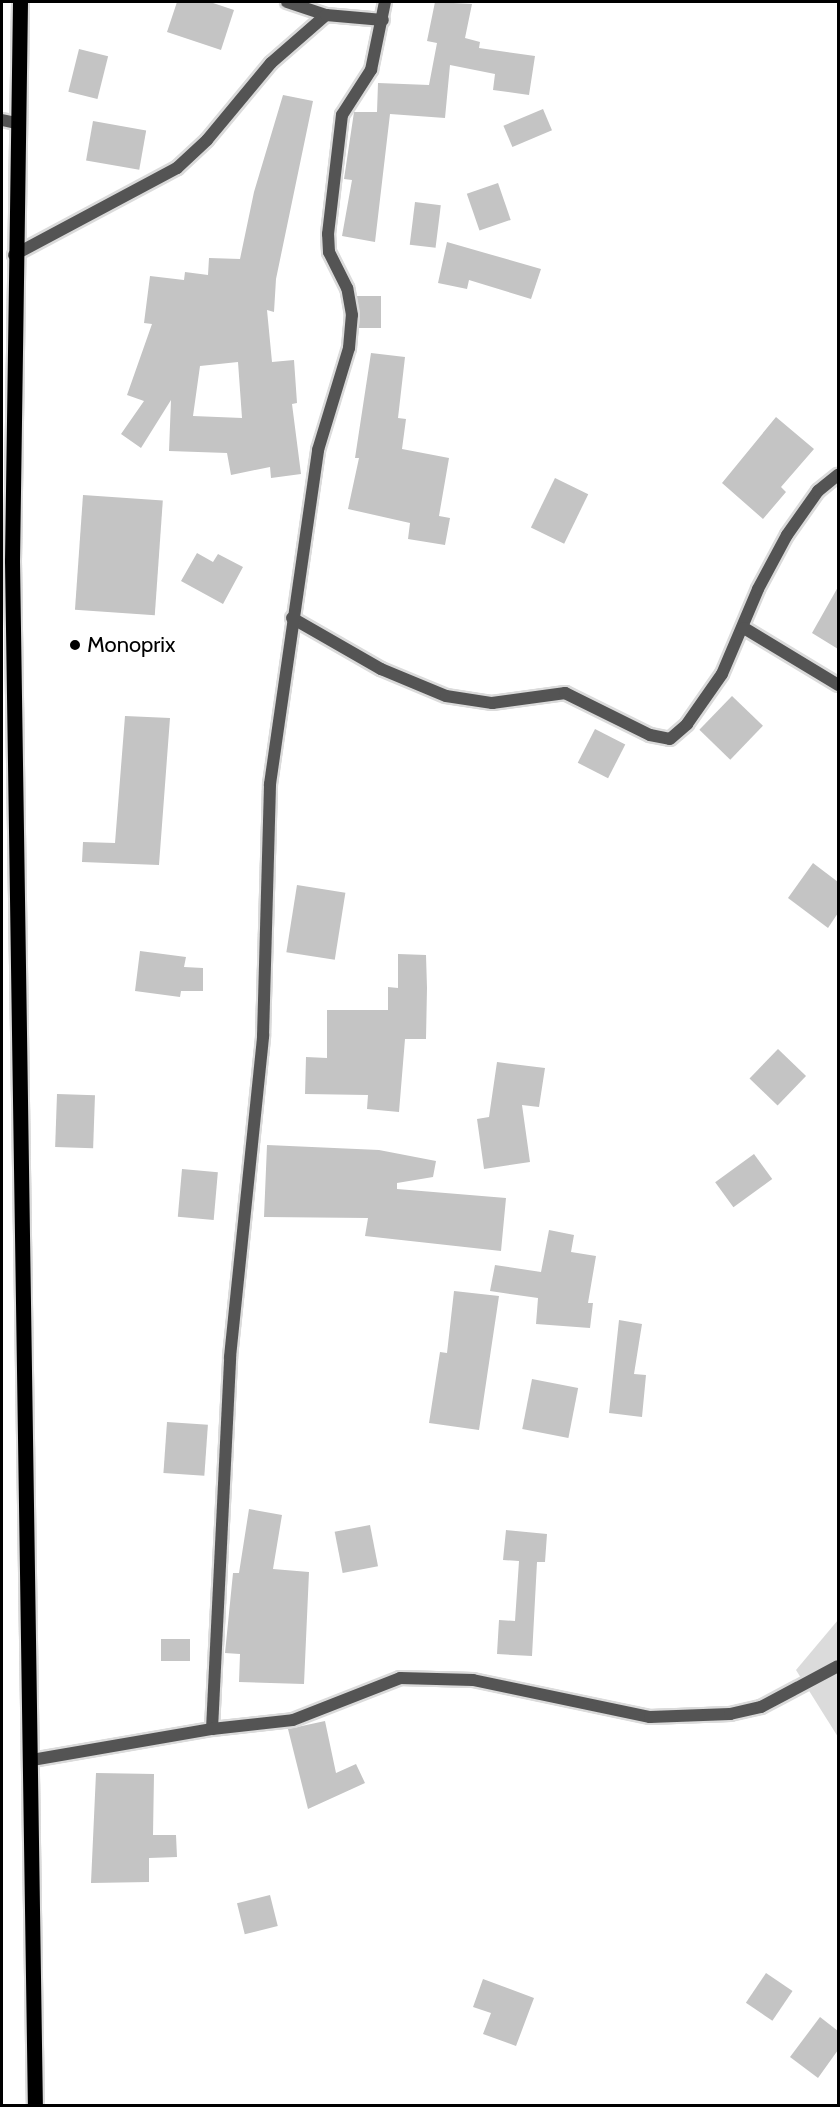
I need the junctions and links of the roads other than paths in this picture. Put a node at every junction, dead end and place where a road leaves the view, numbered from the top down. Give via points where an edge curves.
1 (20, 2) edge
2 (287, 2) edge
3 (385, 2) edge
4 (326, 15) junction
5 (383, 20) junction
6 (9, 122) edge
7 (14, 255) junction
8 (838, 475) edge
9 (7, 558) edge
10 (292, 618) junction
11 (744, 628) junction
12 (838, 685) edge
13 (838, 1666) edge
14 (212, 1728) junction
15 (32, 1760) junction
16 (35, 2106) edge

1 - 6 main road
2 - 4 street
3 - 5 street
4 - 5 street
4 - 7 street via 271,63 207,140 177,168
5 - 10 street via 371,70 342,115 328,234 329,252 347,288 352,315 349,348 324,420
6 - 7 main road
7 - 9 main road
8 - 11 street via 818,491 787,536 758,589
9 - 15 main road
10 - 11 street via 381,669 446,696 492,703 565,693 650,735 670,739 687,724 722,674
10 - 14 street via 266,840 263,1036 230,1358
11 - 12 street
13 - 14 street via 788,1697 730,1714 650,1717 473,1680 400,1678 293,1720
14 - 15 street
15 - 16 main road

